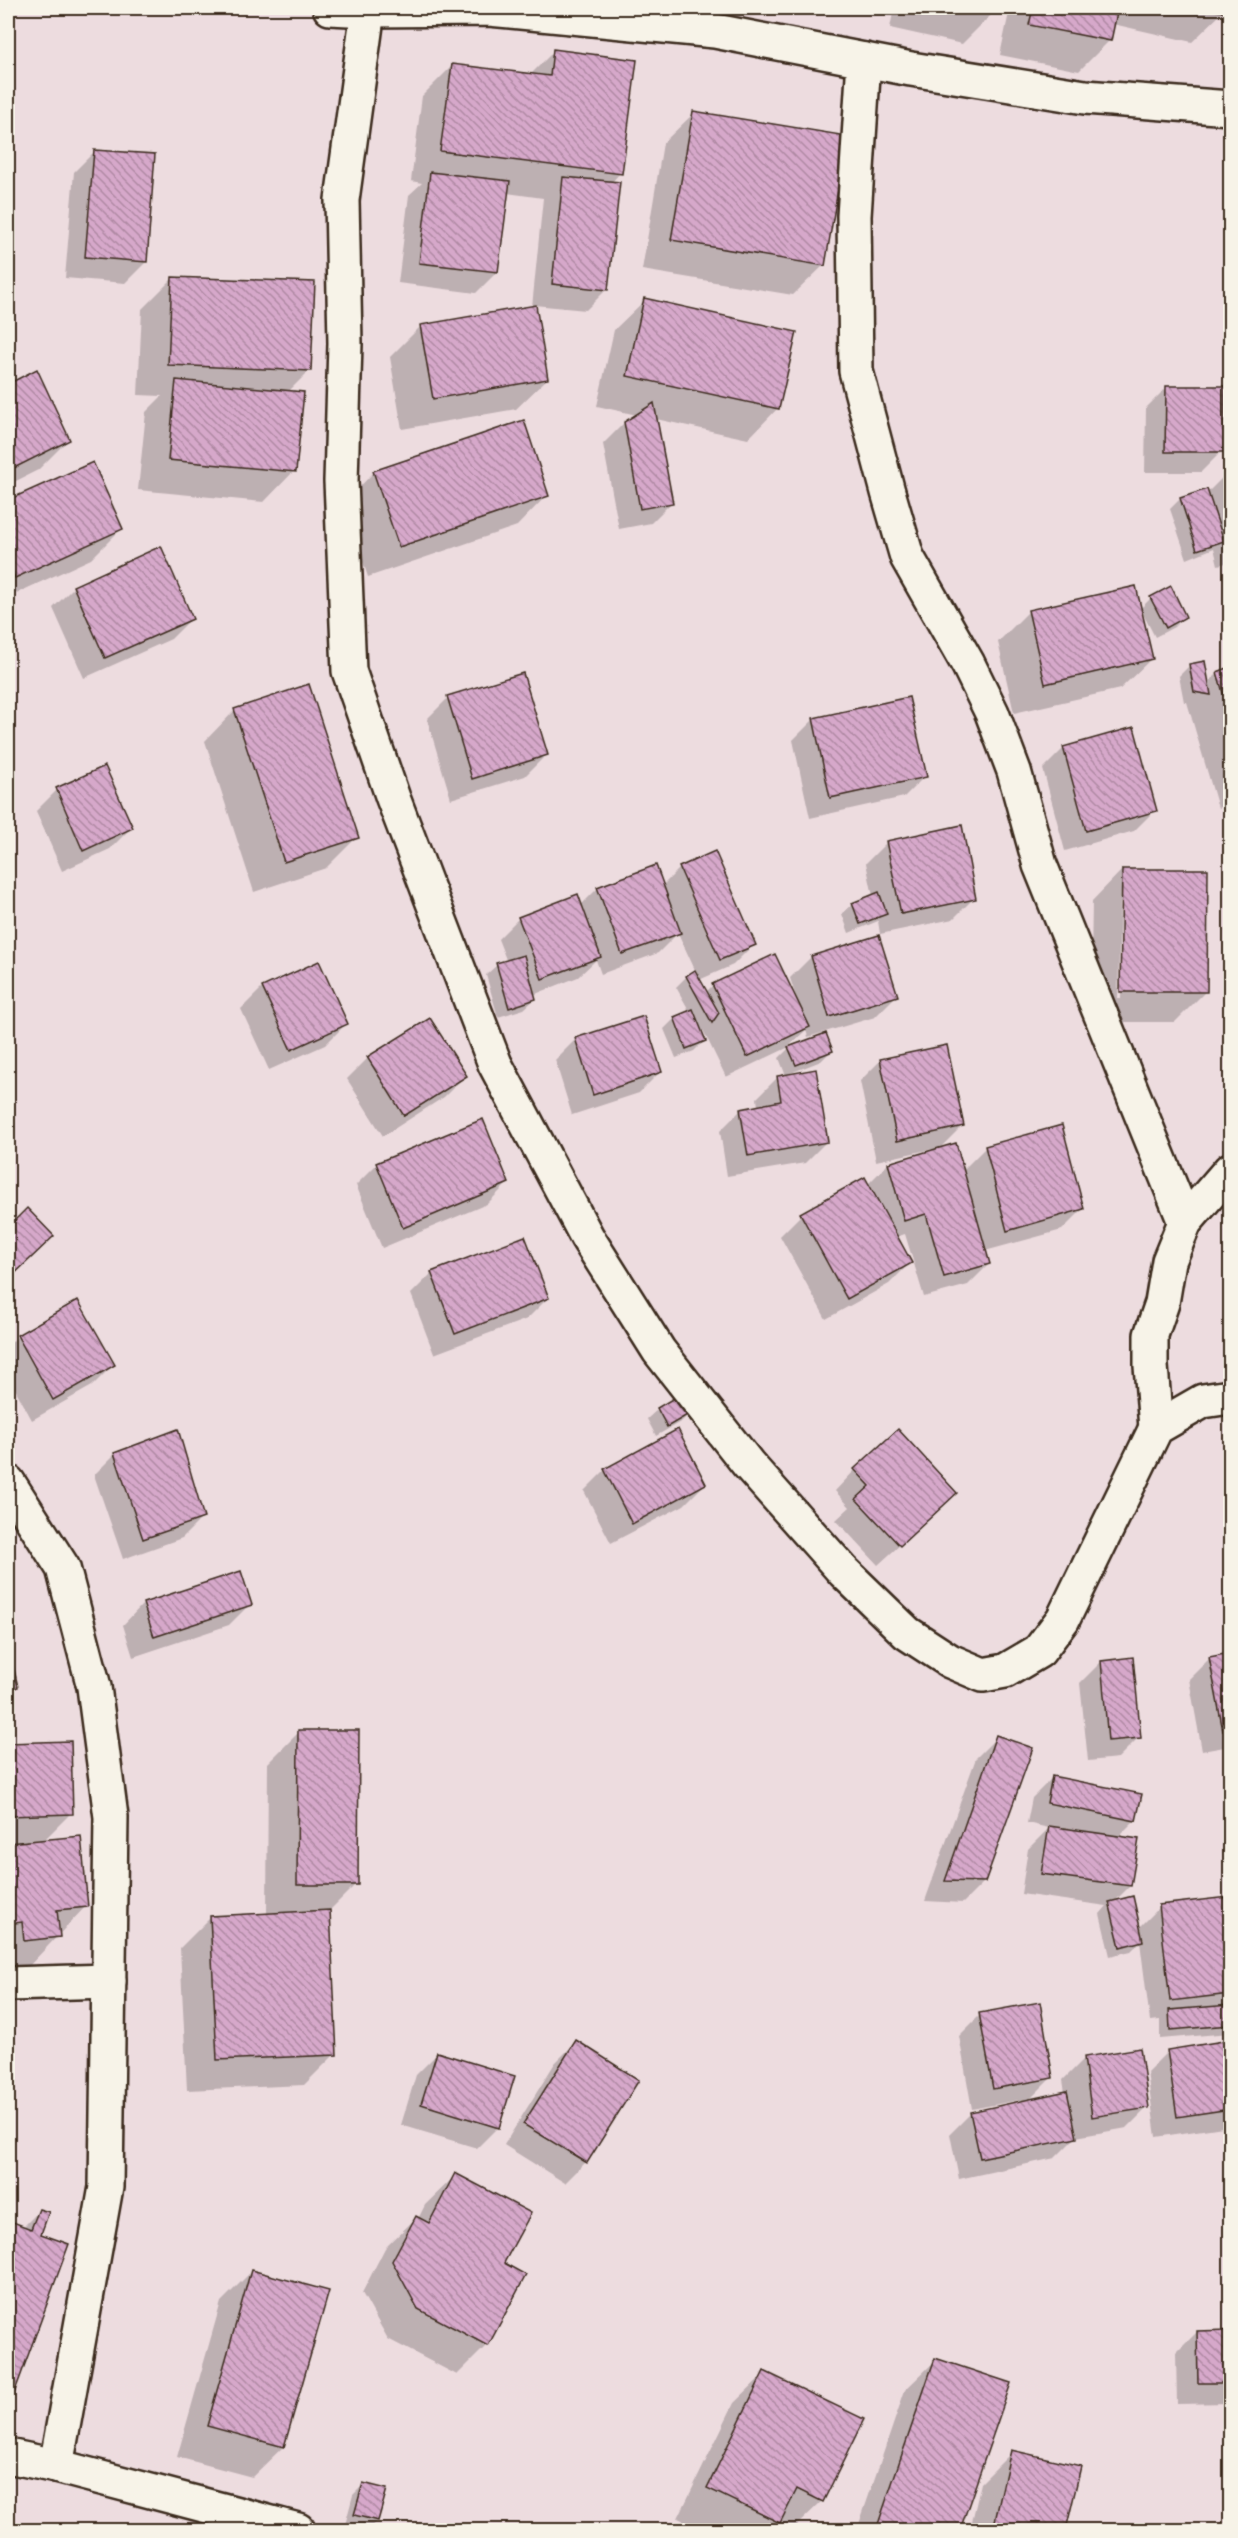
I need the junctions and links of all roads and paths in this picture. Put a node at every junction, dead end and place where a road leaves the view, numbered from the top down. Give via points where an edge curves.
1 (330, 8) edge
2 (368, 10) junction
3 (864, 60) junction
4 (1230, 108) edge
5 (1230, 1170) edge
6 (1185, 1222) junction
7 (1230, 1397) edge
8 (1156, 1428) junction
9 (8, 1482) edge
10 (110, 1981) junction
11 (8, 1984) edge
12 (8, 2456) edge
13 (56, 2466) junction
14 (297, 2530) edge

1 - 2 street
2 - 3 street via 489,9 715,31
2 - 8 street via 342,200 345,343 341,481 349,671 495,1064 588,1237 659,1351 748,1464 844,1572 907,1633 950,1661 983,1675 1005,1671 1039,1651 1063,1618
3 - 4 street via 1085,97
3 - 6 street via 854,216 856,371 888,492 907,557 968,664 995,723 1014,771 1040,865
5 - 6 street
6 - 8 street via 1169,1261 1162,1303 1151,1335
7 - 8 street via 1203,1401
9 - 10 street via 63,1568 93,1687 111,1816
10 - 11 street
10 - 13 street via 106,2187
12 - 13 street
13 - 14 street

